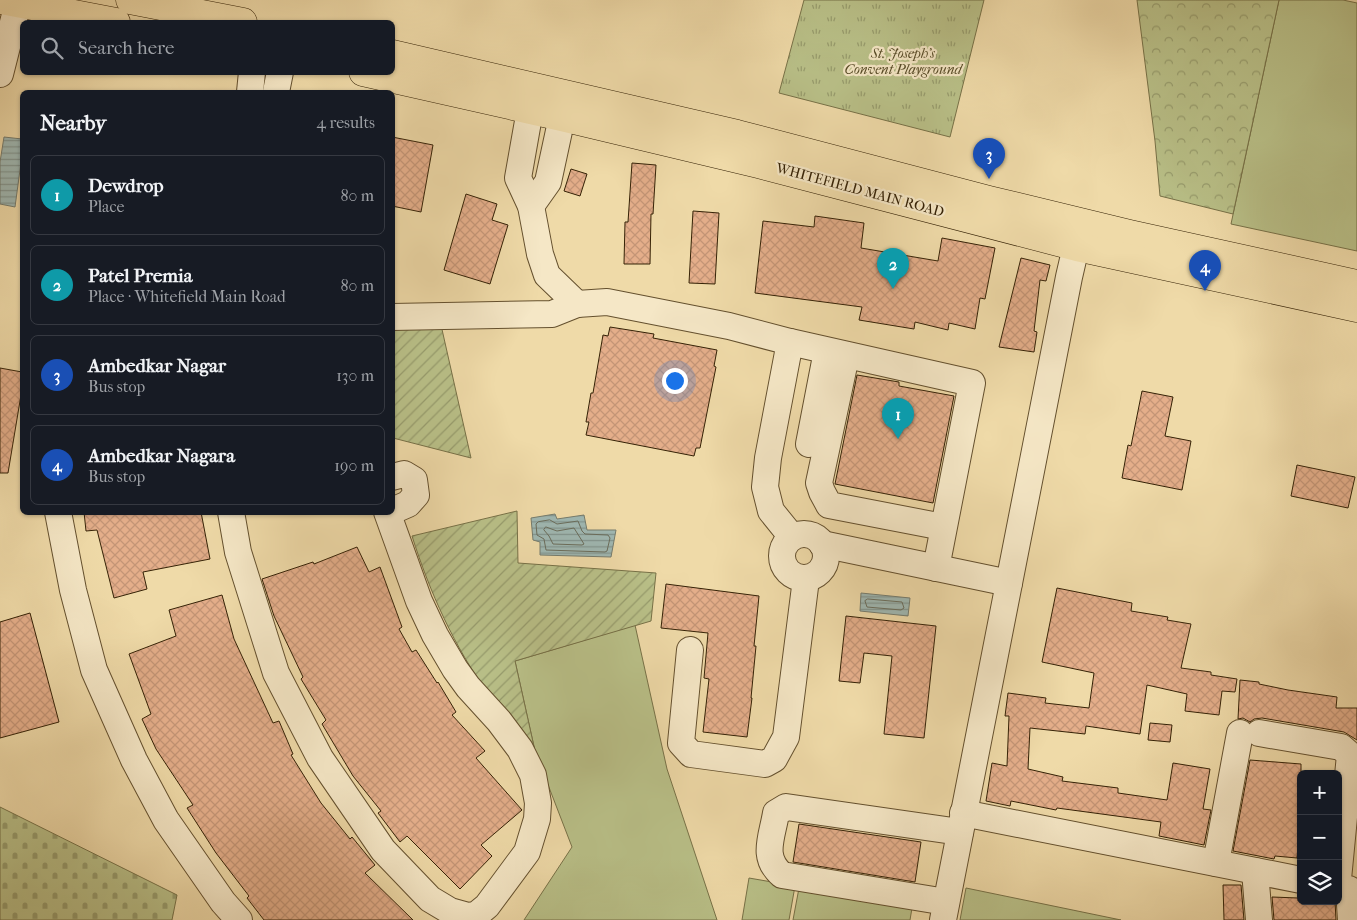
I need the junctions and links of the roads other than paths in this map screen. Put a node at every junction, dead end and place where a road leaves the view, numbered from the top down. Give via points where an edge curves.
1 (130, 0) edge
2 (10, 1) edge
3 (106, 20) edge
4 (233, 20) edge
5 (395, 55) edge
6 (0, 74) edge
7 (252, 75) edge
8 (279, 75) edge
9 (375, 75) edge
10 (250, 90) edge
11 (276, 90) edge
12 (530, 110) junction
13 (562, 117) junction
14 (531, 206) junction
15 (1079, 234) junction
16 (1357, 284) edge
17 (577, 304) junction
18 (1357, 308) edge
19 (395, 317) edge
20 (790, 342) junction
21 (837, 353) junction
22 (807, 457) dead end
23 (395, 476) edge
24 (395, 510) edge
25 (59, 515) edge
26 (232, 515) edge
27 (389, 515) edge
28 (943, 527) junction
29 (792, 538) junction
30 (822, 544) junction
31 (936, 568) junction
32 (806, 579) junction
33 (1009, 583) junction
34 (690, 650) dead end
35 (961, 823) junction
36 (1216, 864) junction
37 (1255, 871) junction
38 (1297, 879) edge
39 (1346, 886) edge
40 (944, 911) edge
41 (239, 920) edge
42 (1259, 920) edge
43 (1351, 920) edge

1 - 4 main road
2 - 3 main road
2 - 6 street
5 - 15 main road, WHITEFIELD MAIN ROAD via 746,136 989,200
7 - 10 street
8 - 11 street
9 - 12 main road, WHITEFIELD MAIN ROAD
12 - 13 main road, WHITEFIELD MAIN ROAD
12 - 14 street via 518,178
13 - 14 street via 548,182
13 - 15 main road, WHITEFIELD MAIN ROAD via 758,164
14 - 17 street via 547,275
15 - 16 main road, WHITEFIELD MAIN ROAD
15 - 18 main road, WHITEFIELD MAIN ROAD
15 - 33 street
17 - 19 street via 552,314
17 - 20 street via 607,302 729,326
20 - 21 street
20 - 29 street via 765,487 770,511
21 - 22 street
21 - 28 street via 820,484 829,505
21 - 28 street via 972,382
23 - 24 street via 404,474 414,480 416,495 408,504
25 - 41 street via 73,590 94,670 134,760 166,820
26 - 27 street via 238,552 276,673 320,758 384,850 430,899 450,911 476,915 487,906 527,852 538,802 533,775 520,749 468,687 435,635
28 - 31 street
29 - 30 street via 806,534
29 - 32 street via 783,549 783,564 792,575
30 - 31 street
30 - 32 street via 826,552 824,566 820,572
31 - 33 street
32 - 34 street via 786,737 774,760 765,764 691,754 682,743
33 - 35 street
35 - 36 street
35 - 40 street
35 - 40 street via 786,807 776,813 769,856 774,868 782,875
36 - 37 street
36 - 39 street via 1249,733 1342,747 1350,755
37 - 38 street
37 - 42 street
39 - 43 street

